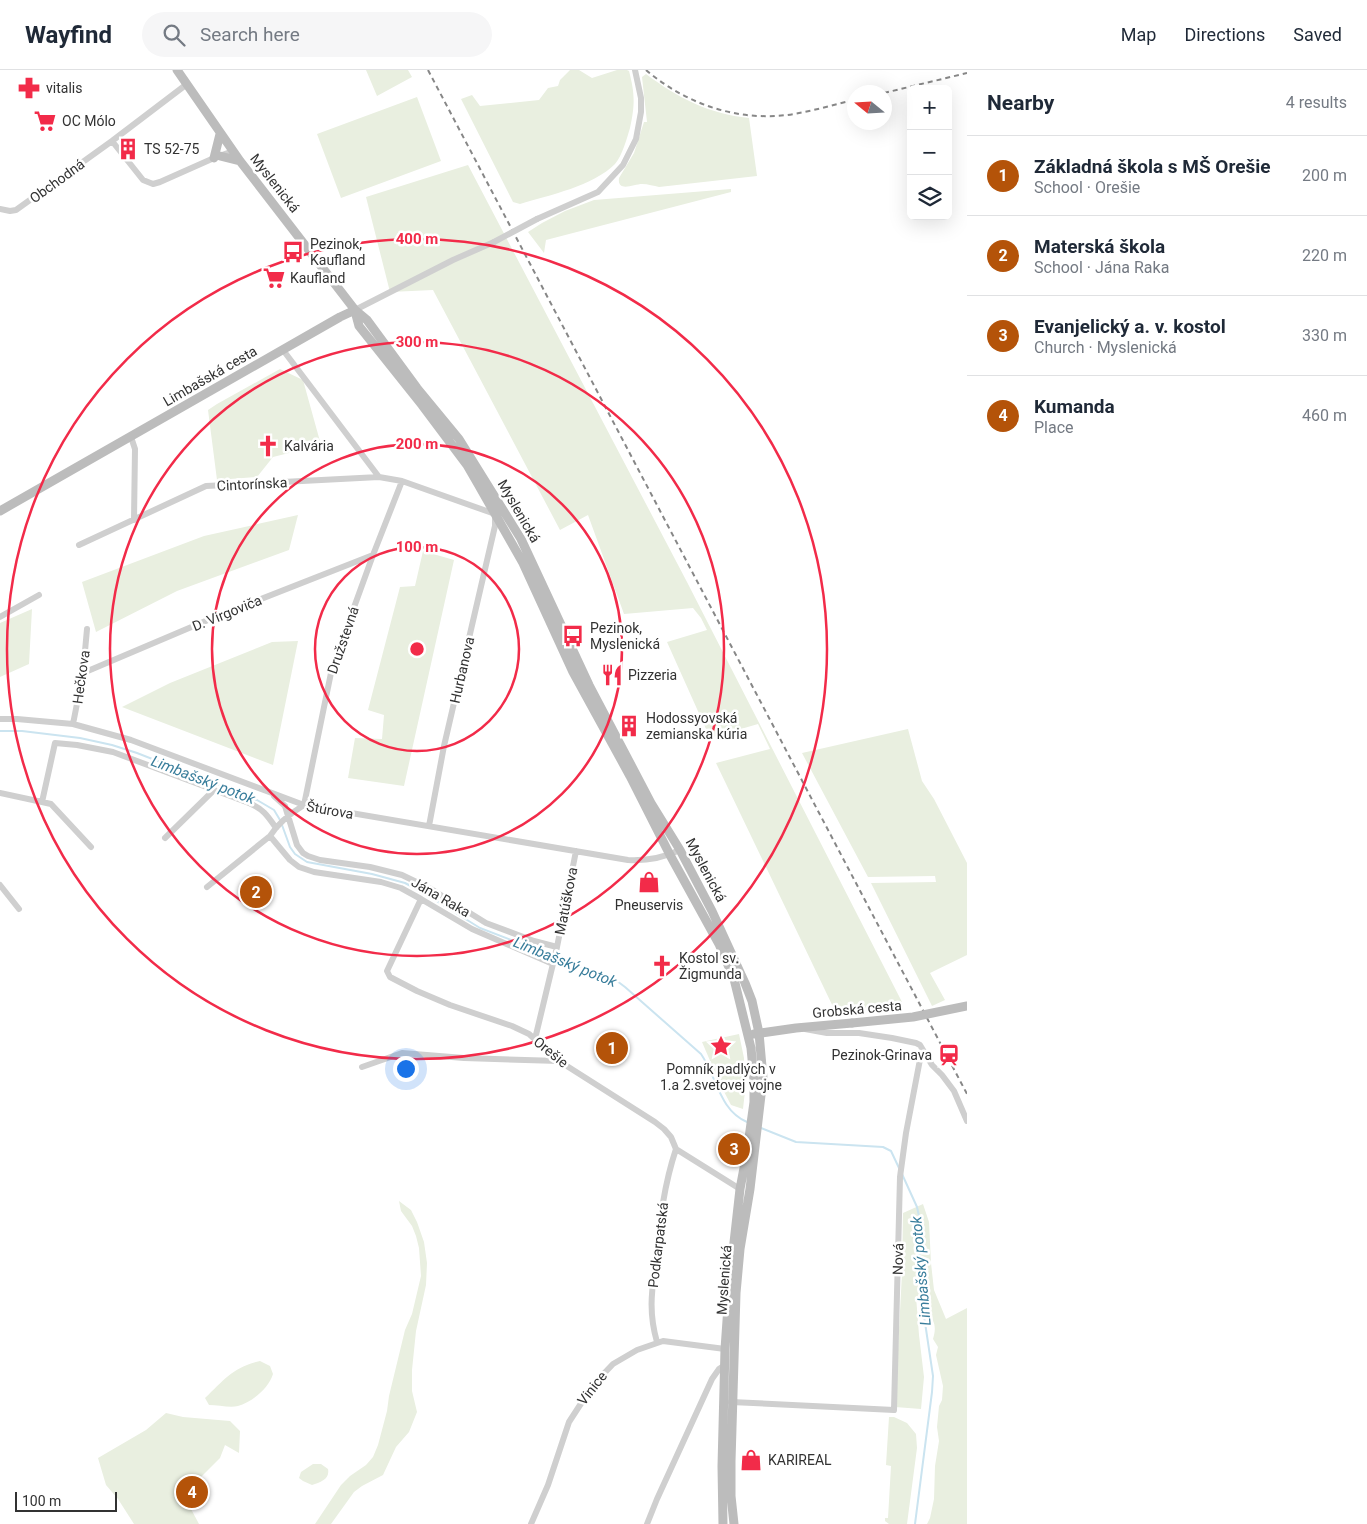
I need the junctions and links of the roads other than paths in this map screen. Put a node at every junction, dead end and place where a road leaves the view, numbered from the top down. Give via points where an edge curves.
1 (177, 70) edge
2 (635, 70) edge
3 (188, 84) junction
4 (220, 134) junction
5 (112, 141) junction
6 (233, 151) junction
7 (217, 157) junction
8 (240, 161) junction
9 (0, 209) edge
10 (355, 310) junction
11 (283, 350) junction
12 (131, 437) junction
13 (379, 477) junction
14 (402, 481) junction
15 (0, 511) edge
16 (495, 514) junction
17 (134, 520) junction
18 (79, 546) dead end
19 (373, 555) junction
20 (39, 595) dead end
21 (0, 617) edge
22 (87, 629) dead end
23 (83, 673) junction
24 (0, 719) edge
25 (73, 724) junction
26 (214, 790) junction
27 (0, 793) edge
28 (272, 794) junction
29 (42, 802) junction
30 (304, 806) junction
31 (288, 817) junction
32 (429, 826) junction
33 (276, 828) junction
34 (270, 836) junction
35 (165, 838) dead end
36 (91, 847) dead end
37 (680, 850) junction
38 (576, 851) junction
39 (670, 855) junction
40 (0, 885) edge
41 (207, 887) dead end
42 (421, 898) junction
43 (19, 909) dead end
44 (556, 949) junction
45 (553, 963) junction
46 (967, 1006) edge
47 (796, 1028) junction
48 (759, 1033) junction
49 (748, 1035) junction
50 (535, 1039) junction
51 (922, 1049) junction
52 (559, 1061) junction
53 (362, 1067) dead end
54 (756, 1119) junction
55 (967, 1121) edge
56 (754, 1130) junction
57 (676, 1149) junction
58 (740, 1189) junction
59 (657, 1342) junction
60 (725, 1349) junction
61 (725, 1365) junction
62 (733, 1378) junction
63 (728, 1402) junction
64 (531, 1524) edge
65 (647, 1524) edge
66 (723, 1524) edge
67 (734, 1524) edge

1 - 3 main road, Myslenická
2 - 10 street, bridge via 641,98 636,139 623,165 598,192
3 - 4 main road, Myslenická
3 - 5 street, Obchodná
4 - 6 main road, Myslenická
4 - 7 main road
5 - 7 street via 143,180 153,184
5 - 9 street, Obchodná via 16,210
6 - 7 street
6 - 8 main road, Myslenická
7 - 8 main road
8 - 10 main road, Myslenická
10 - 11 main road, Limbašská cesta
10 - 16 main road, Myslenická via 359,326 467,466
10 - 37 main road, Myslenická via 367,320 459,439 514,527 610,728
11 - 12 main road, Limbašská cesta
11 - 13 street
12 - 15 main road, Limbašská cesta
12 - 17 street via 135,449
13 - 14 street, Cintorínska
13 - 17 street, Cintorínska via 206,486
14 - 16 street, Cintorínska
14 - 19 street, Družstevná
16 - 32 street, Hurbanova via 496,526 444,746
16 - 39 main road, Myslenická via 523,563 573,672
17 - 18 street, Cintorínska
19 - 23 street, D. Virgoviča
19 - 30 street, Družstevná via 332,668
20 - 21 street
22 - 23 street, Hečkova
23 - 25 street, Hečkova
24 - 25 street, Štúrova
25 - 28 street, Štúrova via 131,740
26 - 29 street via 113,752 55,743
26 - 33 street via 260,808
26 - 35 street
27 - 29 street
28 - 30 street, Štúrova
28 - 31 street, Jána Raka via 285,806
29 - 36 street via 51,804
30 - 31 street
30 - 32 street, Štúrova
31 - 33 street
31 - 44 street, Jána Raka via 297,845 308,856 402,875 486,923
32 - 38 street, Štúrova
33 - 34 street
34 - 41 street
34 - 42 street via 299,868 381,882
37 - 39 street, Štúrova
37 - 48 main road, Myslenická via 745,982
38 - 39 street, Štúrova via 640,860
38 - 44 street, Matúškova
39 - 49 main road, Myslenická via 727,960
40 - 43 street
42 - 45 street via 472,929
42 - 50 street, Orešie via 387,971 390,977 450,1005 521,1030
44 - 45 street, Matúškova
45 - 50 street, Matúškova
46 - 47 main road, Grobská cesta, bridge via 913,1017
47 - 48 main road, Grobská cesta
47 - 51 street via 895,1038 916,1042
48 - 49 main road, Grobská cesta
48 - 54 main road, Myslenická via 763,1078
49 - 54 main road, Myslenická
50 - 52 street, Orešie
51 - 55 street via 954,1091
51 - 63 street, Nová via 900,1177 894,1410
52 - 53 street via 402,1053
52 - 57 street, Orešie via 655,1122 667,1133
54 - 56 main road, Myslenická
56 - 58 main road, Myslenická
56 - 62 main road, Myslenická via 736,1293
57 - 58 street, Orešie
57 - 59 street, Podkarpatská via 665,1189 652,1292 651,1317
58 - 60 main road, Myslenická
59 - 60 street, Vinice
59 - 64 street, Vinice via 613,1364 583,1399 569,1422
60 - 61 main road, Myslenická
61 - 62 main road
61 - 63 main road, Myslenická
61 - 65 street via 712,1379
62 - 63 main road, Myslenická
63 - 66 main road, Myslenická via 722,1466
63 - 67 main road, Myslenická

